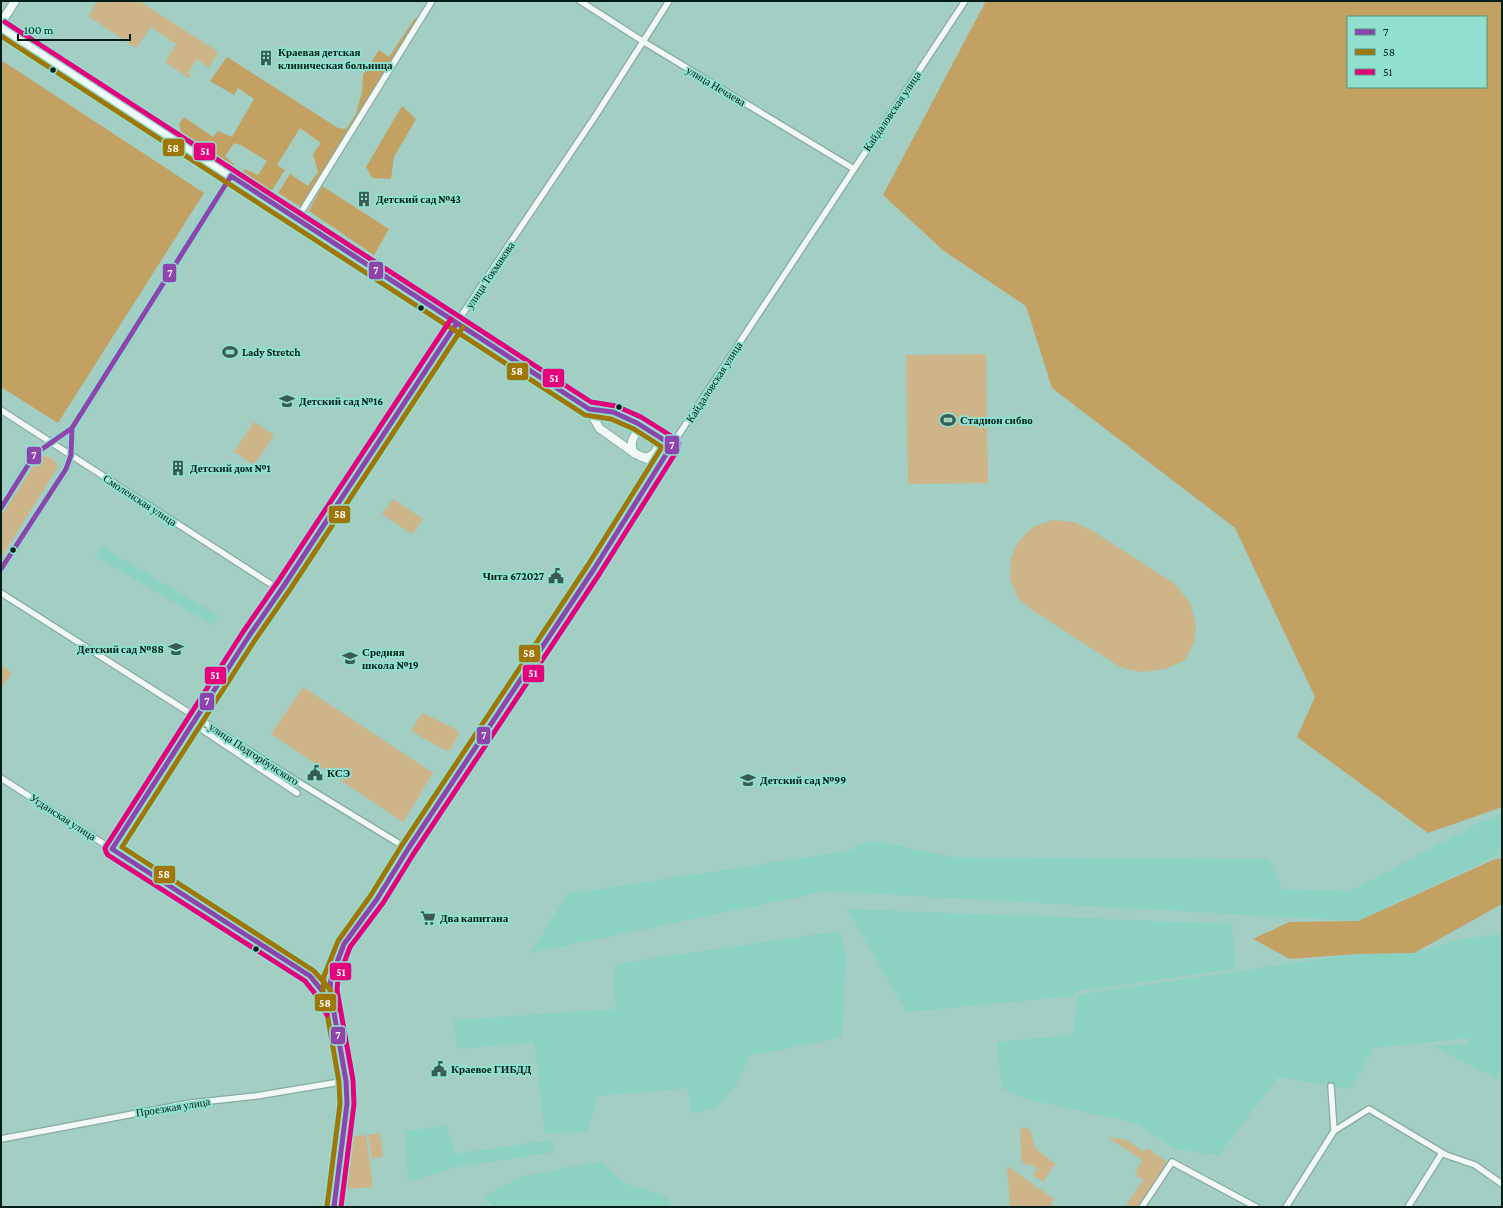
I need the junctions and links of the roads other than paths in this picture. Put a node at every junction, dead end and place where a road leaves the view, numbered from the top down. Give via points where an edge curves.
1 (15, 1) edge
2 (432, 1) edge
3 (580, 1) edge
4 (669, 1) edge
5 (965, 1) edge
6 (1, 23) edge
7 (1, 28) edge
8 (644, 42) junction
9 (854, 169) junction
10 (231, 176) junction
11 (297, 219) junction
12 (457, 323) junction
13 (589, 409) junction
14 (1, 410) edge
15 (72, 428) junction
16 (652, 432) junction
17 (51, 442) junction
18 (672, 444) junction
19 (71, 455) junction
20 (638, 455) junction
21 (660, 465) junction
22 (1, 508) edge
23 (1, 569) edge
24 (280, 590) junction
25 (1, 593) edge
26 (196, 716) junction
27 (1, 778) edge
28 (297, 793) dead end
29 (112, 849) junction
30 (408, 849) junction
31 (333, 1012) junction
32 (346, 1081) junction
33 (1332, 1086) dead end
34 (1334, 1131) junction
35 (1, 1139) edge
36 (1442, 1153) junction
37 (1502, 1184) edge
38 (334, 1207) edge
39 (1142, 1207) edge
40 (1256, 1207) edge
41 (1286, 1207) edge
42 (1408, 1207) edge

1 - 6 street
2 - 11 street
3 - 8 street, улица Нечаева
4 - 8 street, улица Токмакова
5 - 9 street, Кайдаловская улица
7 - 10 street
8 - 9 street, улица Нечаева
8 - 12 street, улица Токмакова
9 - 18 street, Кайдаловская улица
10 - 11 street
10 - 15 street
11 - 12 street
12 - 13 street
12 - 24 street, улица Токмакова
13 - 16 street via 613,412
13 - 20 street via 599,428
14 - 17 street, Смоленская улица
15 - 17 street
15 - 19 street
16 - 18 street
16 - 20 street via 639,431 632,439 631,444
16 - 20 street via 659,443 658,448 650,456
17 - 19 street, Смоленская улица
17 - 22 street via 35,454
18 - 21 street, Кайдаловская улица
19 - 23 street via 66,469
19 - 24 street, Смоленская улица
20 - 21 street
21 - 30 street, Кайдаловская улица
24 - 26 street, улица Токмакова
25 - 26 street, улица Подгорбунского
26 - 28 street via 201,729
26 - 29 street, улица Токмакова
26 - 30 street, улица Подгорбунского
27 - 29 street, Угданская улица
29 - 31 street, Угданская улица via 310,976 323,992
30 - 31 street, Кайдаловская улица via 377,899 344,944 331,978
31 - 32 street
32 - 35 street, Проезжая улица via 256,1096 191,1103
32 - 38 street via 347,1104
33 - 34 street
34 - 36 street via 1370,1109
34 - 41 street
36 - 37 street via 1475,1165
36 - 42 street
39 - 40 street via 1172,1162

